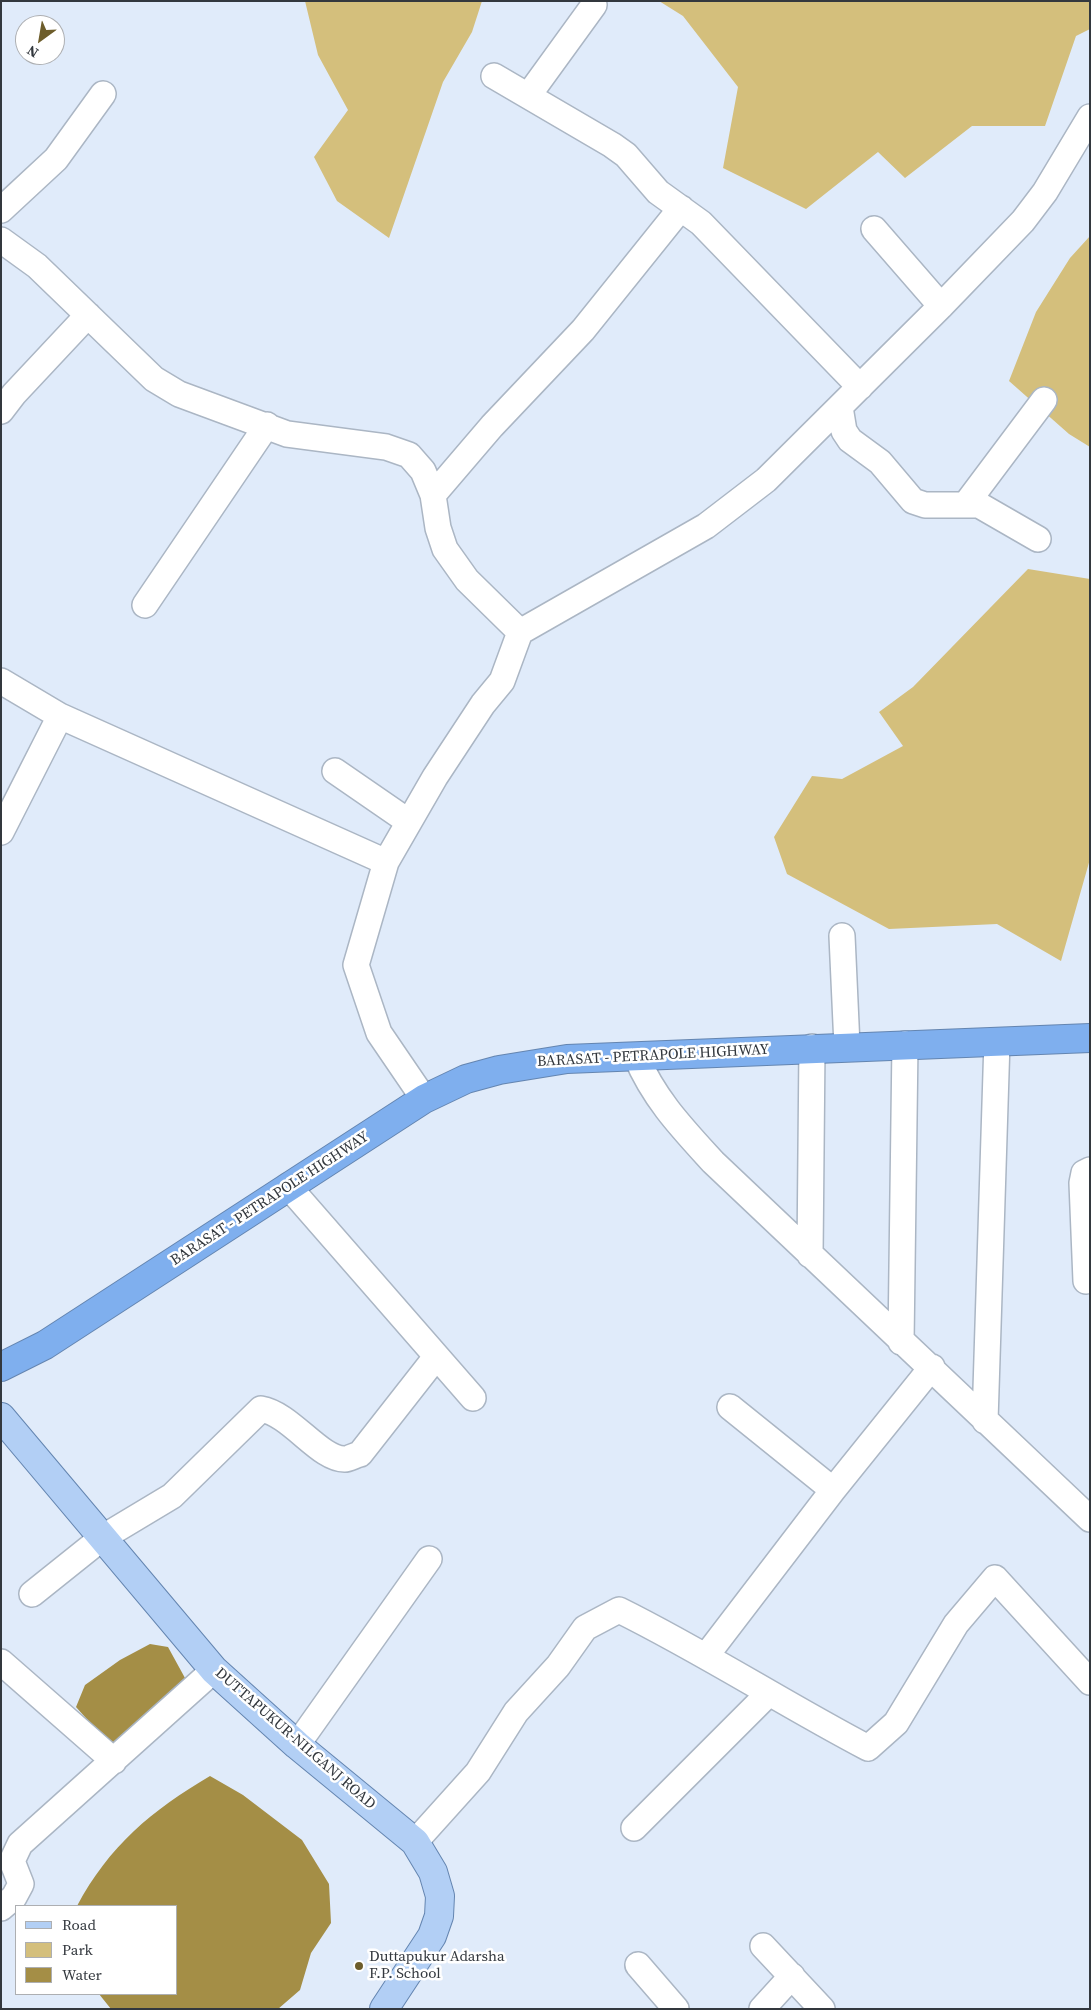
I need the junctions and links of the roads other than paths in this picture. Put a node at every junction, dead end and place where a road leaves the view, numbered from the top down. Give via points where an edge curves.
1 (594, 4) dead end
2 (494, 76) dead end
3 (103, 94) dead end
4 (528, 96) junction
5 (1090, 117) edge
6 (681, 208) junction
7 (1, 210) edge
8 (874, 229) dead end
9 (1, 240) edge
10 (942, 306) junction
11 (88, 315) junction
12 (860, 387) junction
13 (1044, 400) dead end
14 (840, 407) junction
15 (1, 411) edge
16 (267, 424) junction
17 (434, 495) junction
18 (966, 504) junction
19 (1038, 539) dead end
20 (146, 605) dead end
21 (520, 632) junction
22 (1, 681) edge
23 (60, 716) junction
24 (335, 771) dead end
25 (409, 822) junction
26 (1, 832) edge
27 (386, 862) junction
28 (842, 936) dead end
29 (1090, 1038) edge
30 (997, 1040) junction
31 (905, 1044) junction
32 (846, 1046) junction
33 (812, 1047) junction
34 (636, 1056) junction
35 (424, 1100) junction
36 (1090, 1170) edge
37 (288, 1186) junction
38 (810, 1255) junction
39 (1086, 1281) dead end
40 (901, 1342) junction
41 (436, 1357) junction
42 (1, 1367) edge
43 (932, 1367) junction
44 (473, 1398) dead end
45 (730, 1407) dead end
46 (1, 1417) edge
47 (985, 1421) junction
48 (833, 1490) junction
49 (1090, 1519) edge
50 (102, 1538) junction
51 (429, 1558) dead end
52 (32, 1594) dead end
53 (706, 1656) junction
54 (1, 1662) edge
55 (214, 1670) junction
56 (1090, 1682) edge
57 (768, 1694) junction
58 (297, 1745) junction
59 (114, 1762) junction
60 (634, 1828) dead end
61 (415, 1842) junction
62 (1, 1908) edge
63 (763, 1946) dead end
64 (638, 1965) dead end
65 (792, 1976) junction
66 (384, 2009) edge
67 (676, 2009) edge
68 (762, 2009) edge
69 (822, 2009) edge

1 - 4 street
2 - 4 street
3 - 7 street via 56,159
4 - 6 street via 612,144 658,192
5 - 10 street via 1045,192 1023,221
6 - 12 street via 713,236
6 - 17 street via 578,337 479,440
8 - 10 street
9 - 11 street via 38,266
10 - 12 street
11 - 15 street
11 - 16 street via 154,379 179,394
12 - 14 street
13 - 18 street
14 - 18 street via 844,431 850,440 880,462 913,501 925,505
14 - 21 street via 766,480 730,510
16 - 17 street via 287,434 386,447 408,455 423,471
16 - 20 street
17 - 21 street via 438,528 445,549 467,580
18 - 19 street via 984,507
21 - 25 street via 502,681 482,704
22 - 23 street
23 - 26 street
23 - 27 street
24 - 25 street
25 - 27 street
27 - 35 street via 356,964 378,1034
28 - 32 street
29 - 30 highway, BARASAT - PETRAPOLE HIGHWAY
30 - 31 highway, BARASAT - PETRAPOLE HIGHWAY
30 - 47 street
31 - 32 highway, BARASAT - PETRAPOLE HIGHWAY
31 - 40 street
32 - 33 highway, BARASAT - PETRAPOLE HIGHWAY
33 - 34 highway, BARASAT - PETRAPOLE HIGHWAY
33 - 38 street
34 - 35 highway, BARASAT - PETRAPOLE HIGHWAY via 567,1058 529,1063 466,1079
34 - 38 street via 653,1091 693,1140
35 - 37 highway, BARASAT - PETRAPOLE HIGHWAY
36 - 39 street via 1084,1173 1082,1183
37 - 41 street
37 - 42 highway, BARASAT - PETRAPOLE HIGHWAY via 45,1345
38 - 40 street
40 - 43 street
41 - 44 street
41 - 50 street via 360,1454 345,1459 330,1456 281,1416 261,1409 172,1496
43 - 47 street
43 - 48 street
45 - 48 street
46 - 50 main road, DUTTAPUKUR-NILGANJ ROAD
47 - 49 street
48 - 53 street
50 - 52 street
50 - 55 main road, DUTTAPUKUR-NILGANJ ROAD
51 - 58 street
53 - 57 street
53 - 61 street via 619,1610 585,1628 558,1666 516,1712 478,1772
54 - 59 street
55 - 58 main road, DUTTAPUKUR-NILGANJ ROAD
55 - 59 street
56 - 57 street via 994,1578 956,1624 896,1723 868,1748
57 - 60 street
58 - 61 main road, DUTTAPUKUR-NILGANJ ROAD
59 - 62 street via 20,1844 12,1861 21,1884 14,1897
61 - 66 main road, DUTTAPUKUR-NILGANJ ROAD via 433,1872 440,1896 439,1916 432,1936
63 - 65 street
64 - 67 street
65 - 68 street
65 - 69 street

